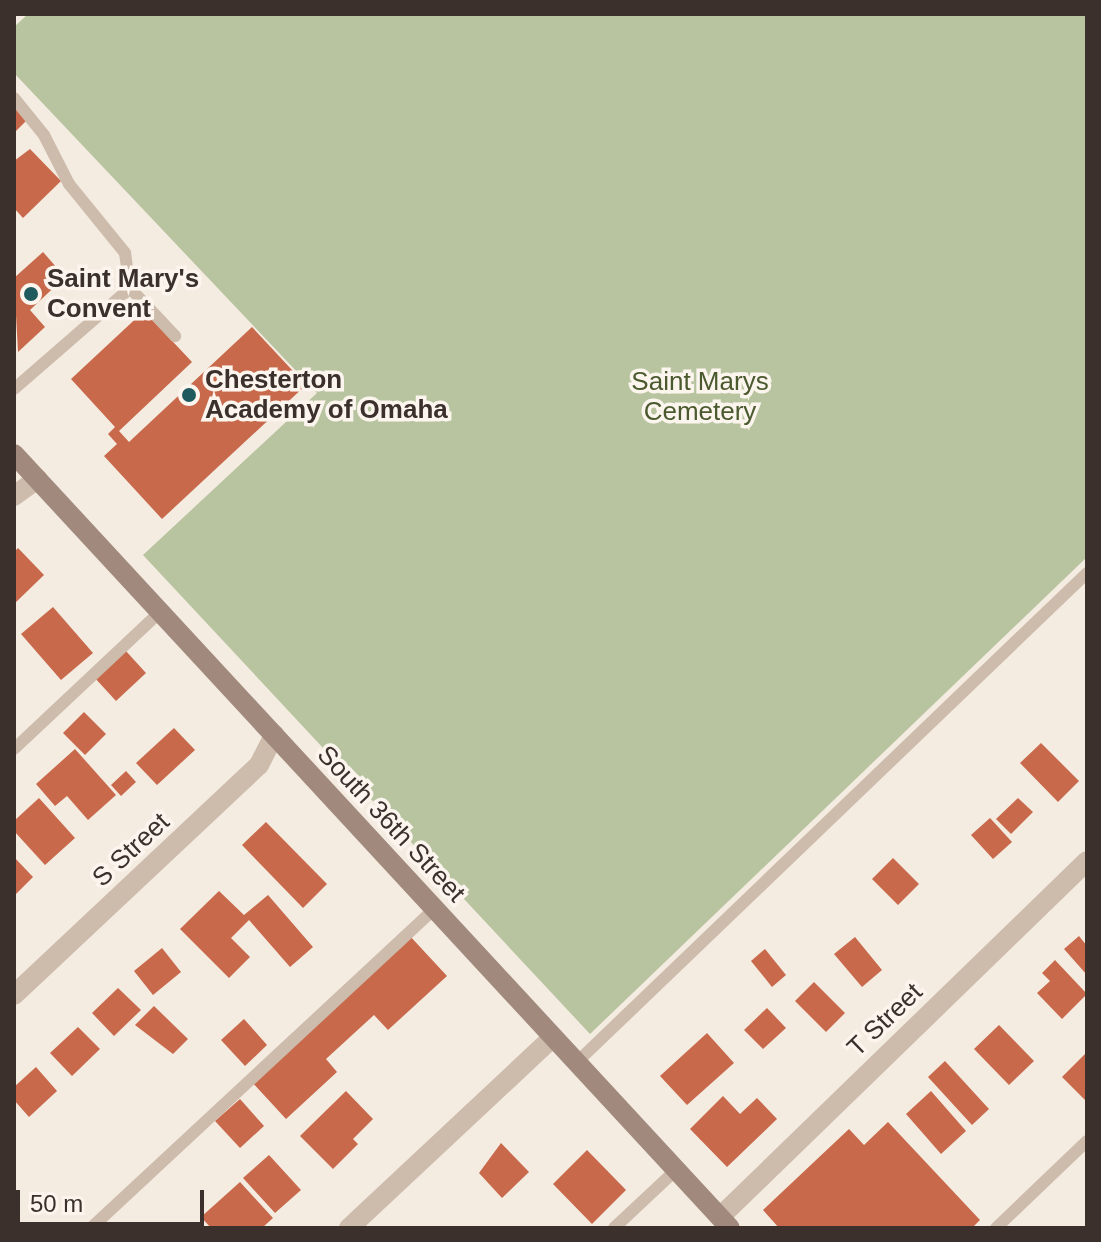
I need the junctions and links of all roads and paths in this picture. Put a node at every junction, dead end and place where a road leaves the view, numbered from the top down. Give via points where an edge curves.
1 (14, 98) edge
2 (130, 288) junction
3 (175, 336) dead end
4 (14, 389) edge
5 (14, 454) edge
6 (37, 479) junction
7 (14, 496) edge
8 (1087, 573) edge
9 (160, 612) junction
10 (274, 735) junction
11 (14, 749) edge
12 (1087, 861) edge
13 (434, 909) junction
14 (14, 995) edge
15 (552, 1038) junction
16 (576, 1063) junction
17 (1087, 1141) edge
18 (676, 1170) junction
19 (725, 1222) edge
20 (91, 1228) edge
21 (349, 1228) edge
22 (614, 1228) edge
23 (996, 1228) edge

1 - 2 lane via 36,121 69,184 125,253
2 - 3 lane
2 - 4 lane
5 - 6 main road, South 36th Street
6 - 7 street
6 - 9 main road, South 36th Street
8 - 16 lane
9 - 10 main road, South 36th Street
9 - 11 lane
10 - 13 main road, South 36th Street
10 - 14 street, S Street via 259,765
12 - 19 street, T Street
13 - 15 main road, South 36th Street
13 - 20 lane
15 - 16 main road, South 36th Street
15 - 21 street
16 - 18 main road, South 36th Street
17 - 23 lane
18 - 19 main road, South 36th Street
18 - 22 lane

